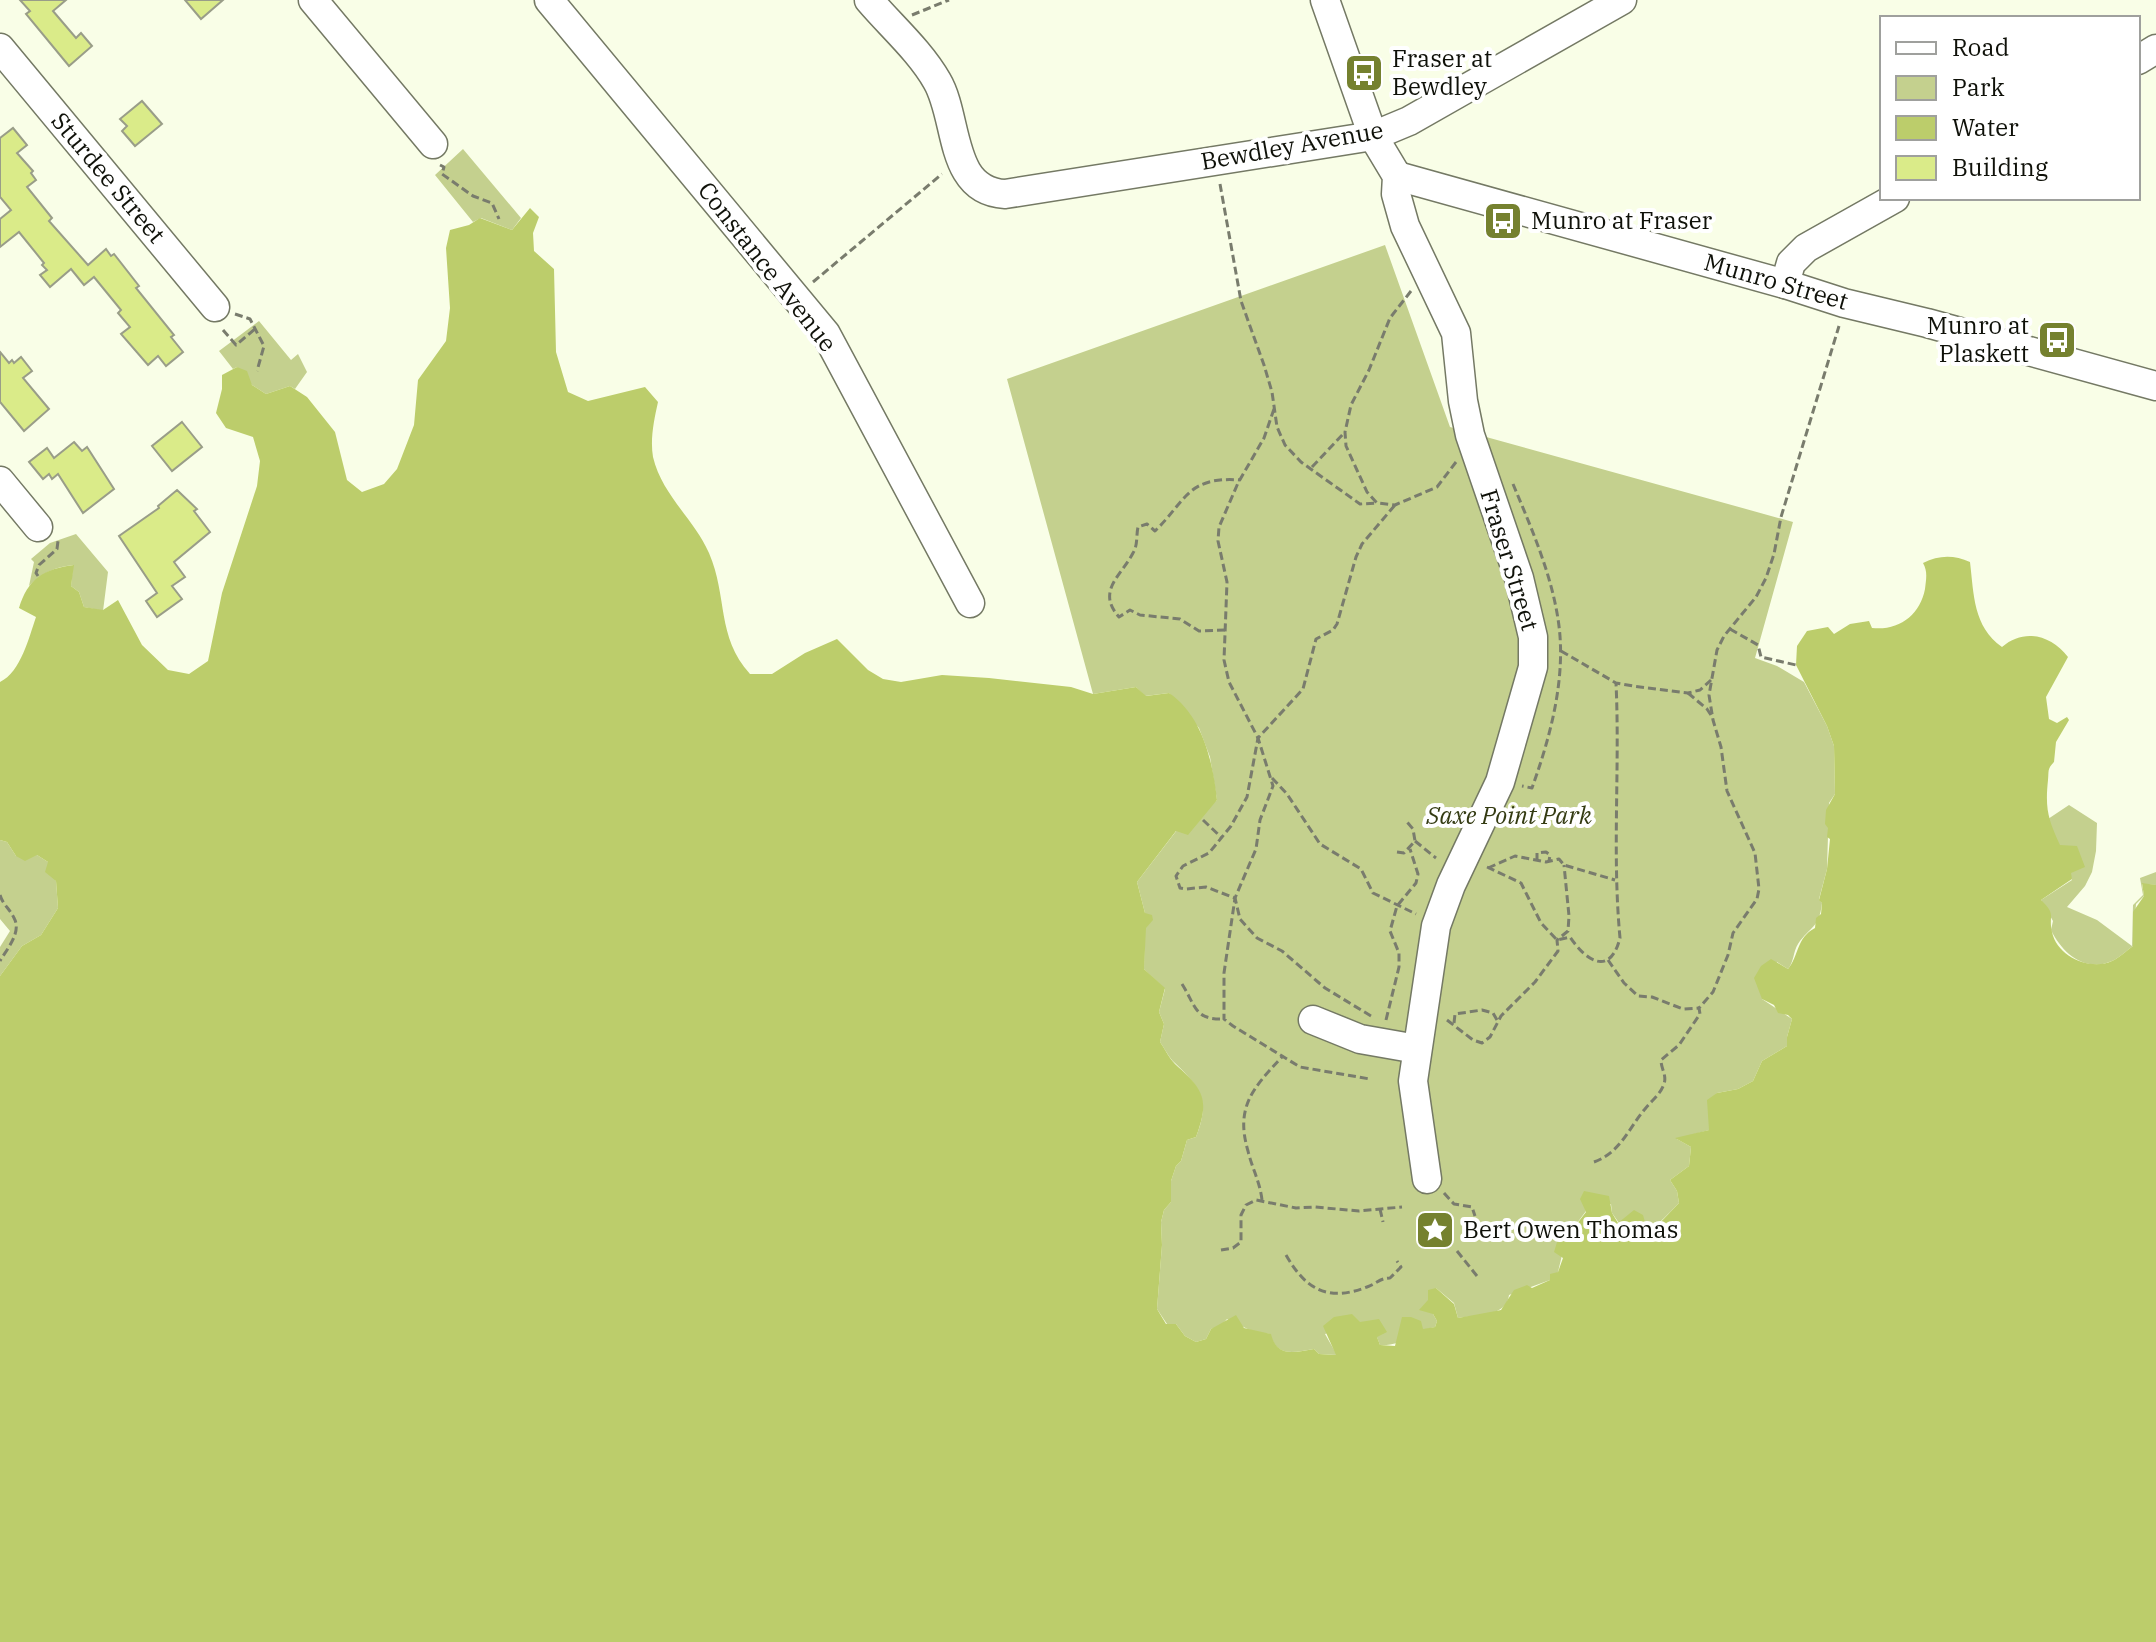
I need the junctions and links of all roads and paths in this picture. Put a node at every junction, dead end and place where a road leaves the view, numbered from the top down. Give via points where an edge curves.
1 (313, 0) edge
2 (549, 0) edge
3 (869, 0) edge
4 (949, 0) edge
5 (1325, 0) edge
6 (1622, 0) edge
7 (890, 24) junction
8 (0, 48) edge
9 (1373, 136) junction
10 (439, 156) joint
11 (961, 158) junction
12 (1215, 160) junction
13 (1397, 176) junction
14 (1891, 200) edge
15 (499, 219) dead end
16 (1426, 273) junction
17 (1785, 284) junction
18 (795, 297) junction
19 (1844, 303) junction
20 (215, 307) junction
21 (255, 329) junction
22 (257, 371) dead end
23 (2156, 386) edge
24 (1274, 409) junction
25 (1345, 432) junction
26 (1477, 457) junction
27 (1310, 468) junction
28 (1240, 480) junction
29 (0, 481) edge
30 (1377, 503) junction
31 (1395, 505) junction
32 (38, 540) joint
33 (53, 554) dead end
34 (39, 565) junction
35 (38, 576) dead end
36 (970, 603) dead end
37 (1729, 628) junction
38 (1225, 630) junction
39 (1561, 651) dead end
40 (1796, 665) dead end
41 (1712, 679) junction
42 (1616, 683) junction
43 (1688, 693) junction
44 (1713, 720) junction
45 (1258, 738) junction
46 (1272, 778) junction
47 (1203, 820) dead end
48 (1407, 822) dead end
49 (1222, 837) junction
50 (1415, 841) junction
51 (1410, 849) junction
52 (1397, 852) dead end
53 (1537, 861) junction
54 (1549, 862) junction
55 (1564, 865) junction
56 (1475, 866) junction
57 (1616, 881) junction
58 (0, 895) edge
59 (1235, 898) junction
60 (1397, 906) junction
61 (1437, 922) junction
62 (1557, 940) junction
63 (1607, 958) junction
64 (0, 961) edge
65 (1182, 984) dead end
66 (1422, 1006) junction
67 (1699, 1008) junction
68 (1224, 1019) junction
69 (1313, 1020) dead end
70 (1498, 1022) junction
71 (1377, 1023) dead end
72 (1454, 1023) junction
73 (1385, 1027) dead end
74 (1417, 1049) junction
75 (1282, 1057) junction
76 (1370, 1079) dead end
77 (1594, 1162) dead end
78 (1435, 1185) joint
79 (1262, 1200) junction
80 (1402, 1207) dead end
81 (1380, 1209) junction
82 (1475, 1216) dead end
83 (1383, 1222) dead end
84 (1221, 1250) dead end
85 (1457, 1251) dead end
86 (1286, 1255) dead end
87 (1397, 1261) dead end
88 (1477, 1276) dead end

1 - 10 street
2 - 18 street, Constance Avenue
3 - 7 street
4 - 7 path
5 - 9 street, Fraser Street
6 - 9 street, Bewdley Avenue via 1409,121
7 - 11 street via 937,81
8 - 20 street, Sturdee Street
9 - 12 street, Bewdley Avenue
9 - 13 street, Fraser Street
10 - 15 path via 442,174 492,203
11 - 12 street, Bewdley Avenue via 980,188 1005,194
11 - 18 path
12 - 24 path via 1241,301
13 - 16 street, Fraser Street via 1399,211
13 - 17 street, Munro Street
14 - 17 street via 1806,248 1791,263
16 - 25 path via 1390,318 1351,405
16 - 26 street, Fraser Street via 1456,333 1463,401
17 - 19 street, Munro Street
18 - 36 street, Constance Avenue via 826,334
19 - 23 street, Munro Street
19 - 37 path via 1770,566 1756,597
20 - 21 path via 250,319
20 - 21 path via 236,345
21 - 22 path via 264,346
24 - 27 path via 1285,445
24 - 28 path
25 - 27 path
25 - 30 path via 1355,469
26 - 31 path via 1453,462 1437,487
26 - 56 street, Fraser Street via 1519,578 1534,648 1528,688
27 - 30 path via 1360,504
28 - 38 path via 1219,527 1227,582
28 - 38 path via 1213,481 1186,492 1155,531 1147,524 1138,527 1135,549 1115,577 1110,596 1119,617 1130,610 1180,619 1199,631
29 - 32 street
30 - 31 path
31 - 45 path via 1362,544 1337,624 1316,639 1303,689
32 - 34 path
33 - 34 path
34 - 35 path
37 - 40 path via 1758,645 1761,657
37 - 41 path via 1717,650
38 - 45 path via 1229,682
39 - 42 path
41 - 43 path
41 - 44 path
42 - 43 path
42 - 57 path
43 - 44 path
44 - 67 path via 1727,791 1755,853 1759,889 1733,933 1713,992
45 - 46 path
45 - 49 path via 1247,797
46 - 59 path via 1256,849
46 - 60 path via 1320,844 1361,869 1373,893
47 - 49 path
48 - 50 path
49 - 59 path via 1176,876 1180,888 1206,887
50 - 51 path
50 - 56 path via 1437,859
51 - 52 path
51 - 60 path via 1416,883
53 - 54 path
53 - 54 path via 1541,852 1550,855
53 - 56 path via 1515,856
54 - 55 path via 1559,859
55 - 57 path
55 - 62 path via 1568,931
56 - 61 street, Fraser Street
56 - 62 path via 1521,883 1541,923
57 - 63 path via 1620,938
58 - 64 path via 17,925
59 - 68 path via 1224,973
59 - 71 path via 1240,919 1257,938
60 - 61 path
60 - 73 path via 1390,931 1399,967
61 - 66 street, Fraser Street
62 - 63 path via 1570,937 1589,960
62 - 70 path via 1558,951
63 - 67 path via 1638,996 1683,1009
65 - 68 path via 1197,1013
66 - 72 path
66 - 74 street, Fraser Street
67 - 77 path via 1679,1045 1661,1060 1665,1080 1657,1096 1618,1148
68 - 75 path
69 - 74 street via 1360,1039
70 - 72 path via 1493,1013 1482,1010 1455,1014
70 - 72 path via 1482,1043
74 - 78 street, Fraser Street via 1413,1081
75 - 76 path via 1300,1067
75 - 79 path via 1248,1097 1243,1122
78 - 82 path via 1454,1204 1472,1207
79 - 81 path via 1296,1208
79 - 84 path via 1243,1209 1241,1242
80 - 81 path
81 - 83 path
85 - 88 path
86 - 87 path via 1297,1272 1329,1295 1390,1278 1401,1267

